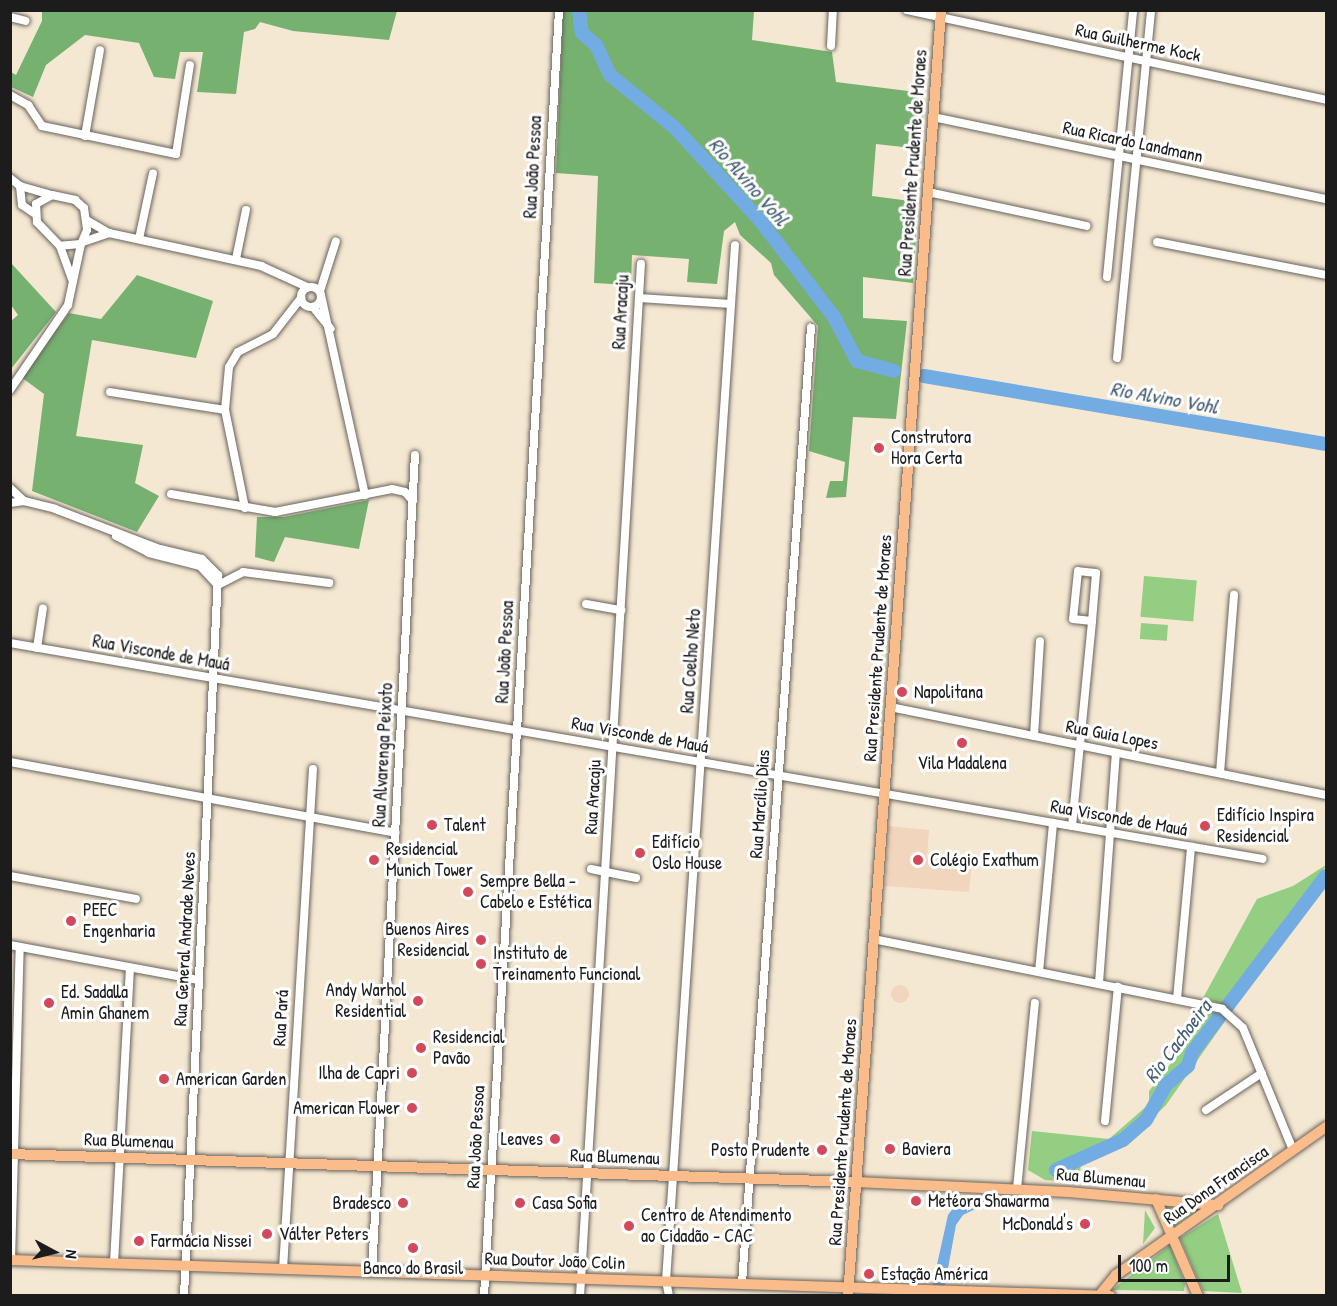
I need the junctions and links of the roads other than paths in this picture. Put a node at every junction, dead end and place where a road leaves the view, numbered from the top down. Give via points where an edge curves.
1 (559, 10) edge
2 (833, 10) edge
3 (907, 10) edge
4 (1133, 10) edge
5 (1151, 10) edge
6 (940, 14) edge
7 (10, 17) edge
8 (26, 21) dead end
9 (831, 46) dead end
10 (100, 50) dead end
11 (1128, 57) junction
12 (1146, 61) junction
13 (190, 65) dead end
14 (10, 95) edge
15 (1326, 99) edge
16 (933, 117) junction
17 (85, 136) junction
18 (1119, 156) junction
19 (1137, 159) junction
20 (153, 173) dead end
21 (10, 178) edge
22 (20, 186) junction
23 (927, 192) junction
24 (52, 195) junction
25 (1326, 199) edge
26 (246, 210) dead end
27 (34, 213) junction
28 (88, 221) junction
29 (1086, 226) dead end
30 (109, 233) junction
31 (140, 239) junction
32 (336, 241) dead end
33 (1157, 242) dead end
34 (82, 243) junction
35 (735, 244) dead end
36 (60, 246) junction
37 (236, 259) junction
38 (641, 264) dead end
39 (329, 267) junction
40 (1326, 275) edge
41 (1107, 277) dead end
42 (74, 285) junction
43 (304, 291) junction
44 (321, 293) junction
45 (639, 298) junction
46 (731, 304) junction
47 (310, 307) junction
48 (288, 317) junction
49 (811, 327) dead end
50 (331, 329) junction
51 (1118, 358) dead end
52 (10, 390) edge
53 (110, 392) dead end
54 (225, 410) junction
55 (416, 455) dead end
56 (10, 489) edge
57 (171, 494) dead end
58 (365, 495) junction
59 (24, 501) junction
60 (413, 501) junction
61 (10, 503) edge
62 (245, 508) junction
63 (329, 583) dead end
64 (218, 585) junction
65 (1234, 595) dead end
66 (586, 604) dead end
67 (44, 608) dead end
68 (621, 610) junction
69 (1092, 621) junction
70 (1040, 641) dead end
71 (10, 643) edge
72 (36, 648) junction
73 (214, 678) junction
74 (890, 707) junction
75 (402, 711) junction
76 (517, 731) junction
77 (1034, 736) junction
78 (1080, 745) junction
79 (613, 747) junction
80 (1116, 753) junction
81 (10, 762) edge
82 (700, 762) junction
83 (313, 769) dead end
84 (1220, 773) junction
85 (778, 776) junction
86 (884, 794) junction
87 (1326, 795) edge
88 (208, 799) junction
89 (310, 818) junction
90 (1053, 823) junction
91 (1072, 826) junction
92 (396, 833) junction
93 (1110, 833) junction
94 (1191, 847) junction
95 (1263, 860) dead end
96 (591, 869) dead end
97 (605, 872) junction
98 (10, 876) edge
99 (636, 878) dead end
100 (136, 899) dead end
101 (873, 939) junction
102 (10, 945) edge
103 (20, 947) junction
104 (130, 968) junction
105 (1039, 972) junction
106 (199, 980) junction
107 (1099, 983) junction
108 (1118, 987) junction
109 (1177, 999) junction
110 (1035, 1002) dead end
111 (1262, 1073) junction
112 (1206, 1110) dead end
113 (1106, 1121) dead end
114 (1326, 1127) edge
115 (1293, 1150) junction
116 (12, 1154) edge
117 (120, 1157) junction
118 (191, 1160) junction
119 (289, 1163) junction
120 (378, 1166) junction
121 (491, 1170) junction
122 (588, 1173) junction
123 (673, 1176) junction
124 (750, 1178) junction
125 (856, 1182) junction
126 (1017, 1189) junction
127 (1156, 1199) junction
128 (1218, 1204) junction
129 (1172, 1236) junction
130 (11, 1260) edge
131 (114, 1263) junction
132 (186, 1266) junction
133 (283, 1269) junction
134 (372, 1272) junction
135 (485, 1275) junction
136 (582, 1278) junction
137 (666, 1281) junction
138 (742, 1284) junction
139 (848, 1291) edge
140 (1193, 1293) edge
141 (1060, 1295) edge
142 (1099, 1295) edge
143 (184, 1296) edge
144 (484, 1296) edge
145 (580, 1296) edge
146 (669, 1296) edge
147 (1110, 1296) edge

1 - 76 street, Rua João Pessoa
2 - 9 street
3 - 6 street, Rua Guilherme Kock
4 - 11 street
5 - 12 street
6 - 11 street, Rua Guilherme Kock
6 - 16 main road, Rua Presidente Prudente de Moraes
7 - 8 street
10 - 17 street
11 - 12 street, Rua Guilherme Kock
11 - 18 street
12 - 15 street, Rua Guilherme Kock
12 - 19 street
13 - 17 street via 176,154
14 - 17 street via 22,100 42,126
16 - 18 street, Rua Ricardo Landmann
16 - 23 main road, Rua Presidente Prudente de Moraes
18 - 19 street, Rua Ricardo Landmann
18 - 41 street
19 - 25 street, Rua Ricardo Landmann
19 - 51 street
20 - 31 street
21 - 22 street
22 - 24 street
22 - 27 street via 22,205
23 - 29 street
23 - 74 main road, Rua Presidente Prudente de Moraes
24 - 27 street via 42,198
24 - 28 street via 75,200 84,208
26 - 37 street
27 - 36 street
28 - 30 street
28 - 34 street
30 - 31 street
30 - 34 street
31 - 37 street
32 - 39 street
33 - 40 street
34 - 36 street
34 - 42 street
35 - 46 street, Rua Coelho Neto
36 - 42 street
37 - 43 street via 283,276
38 - 45 street, Rua Aracaju
39 - 43 street
39 - 44 street
42 - 52 street via 64,312
43 - 44 street
43 - 47 street
43 - 48 street
44 - 47 street
44 - 50 street
45 - 46 street
45 - 68 street, Rua Aracaju
46 - 82 street, Rua Coelho Neto
47 - 48 street
47 - 50 street
48 - 54 street via 273,334 234,357 226,380
49 - 85 street, Rua Marcílio Dias
50 - 58 street
53 - 54 street
54 - 62 street
55 - 60 street, Rua Alvarenga Peixoto
56 - 59 street
57 - 62 street
58 - 60 street via 400,489
58 - 62 street via 284,512
59 - 61 street
59 - 64 street via 160,549 202,559 215,569
60 - 75 street, Rua Alvarenga Peixoto
63 - 64 street via 243,572
64 - 73 street, Rua General Andrade Neves
65 - 84 street
66 - 68 street
67 - 72 street
68 - 79 street, Rua Aracaju
69 - 69 street via 1096,573 1078,571 1073,619
69 - 78 street
70 - 77 street
71 - 72 street, Rua Visconde de Mauá
72 - 73 street, Rua Visconde de Mauá
73 - 75 street, Rua Visconde de Mauá
73 - 88 street, Rua General Andrade Neves
74 - 77 street, Rua Guia Lopes
74 - 86 main road, Rua Presidente Prudente de Moraes
75 - 76 street, Rua Visconde de Mauá
75 - 92 street, Rua Alvarenga Peixoto
76 - 79 street, Rua Visconde de Mauá
76 - 121 street, Rua João Pessoa
77 - 78 street, Rua Guia Lopes
78 - 80 street, Rua Guia Lopes
78 - 91 street
79 - 82 street, Rua Visconde de Mauá
79 - 97 street, Rua Aracaju
80 - 84 street, Rua Guia Lopes
80 - 93 street
81 - 88 street
82 - 85 street, Rua Visconde de Mauá
82 - 123 street, Rua Coelho Neto
83 - 89 street, Rua Pará
84 - 87 street, Rua Guia Lopes
85 - 86 street, Rua Visconde de Mauá
85 - 124 street, Rua Marcílio Dias
86 - 90 street, Rua Visconde de Mauá
86 - 101 main road, Rua Presidente Prudente de Moraes
88 - 89 street
88 - 106 street, Rua General Andrade Neves
89 - 92 street
89 - 119 street, Rua Pará
90 - 91 street, Rua Visconde de Mauá
90 - 105 street
91 - 93 street, Rua Visconde de Mauá
92 - 120 street, Rua Alvarenga Peixoto
93 - 94 street, Rua Visconde de Mauá
93 - 107 street
94 - 95 street, Rua Visconde de Mauá
94 - 109 street
96 - 97 street
97 - 99 street
97 - 122 street, Rua Aracaju
98 - 100 street
101 - 105 street
101 - 125 main road, Rua Presidente Prudente de Moraes
102 - 103 street
103 - 104 street
103 - 116 street
104 - 106 street
104 - 117 street
105 - 107 street
106 - 118 street, Rua General Andrade Neves
107 - 108 street
108 - 109 street
108 - 113 street
109 - 111 street via 1225,1010 1243,1028
110 - 126 street
111 - 112 street
111 - 115 street
114 - 115 main road, Rua Dona Francisca
115 - 128 main road, Rua Dona Francisca
116 - 117 main road, Rua Blumenau
116 - 130 street
117 - 118 main road, Rua Blumenau
117 - 131 street
118 - 119 main road, Rua Blumenau
118 - 132 street, Rua General Andrade Neves
119 - 120 main road, Rua Blumenau
119 - 133 street, Rua Pará
120 - 121 main road, Rua Blumenau
120 - 134 street, Rua Alvarenga Peixoto
121 - 122 main road, Rua Blumenau
121 - 135 street, Rua João Pessoa
122 - 123 main road, Rua Blumenau
122 - 136 street, Rua Aracaju
123 - 124 main road, Rua Blumenau
123 - 137 street, Rua Coelho Neto
124 - 125 main road, Rua Blumenau
124 - 138 street, Rua Marcílio Dias
125 - 126 main road, Rua Blumenau
125 - 139 main road, Rua Presidente Prudente de Moraes
126 - 127 main road, Rua Blumenau
127 - 128 main road, Rua Blumenau
127 - 129 main road
128 - 129 main road, Rua Dona Francisca
129 - 140 main road
129 - 142 main road, Rua Dona Francisca via 1116,1275
130 - 131 main road, Rua Doutor João Colin
131 - 132 main road, Rua Doutor João Colin
132 - 133 main road, Rua Doutor João Colin
132 - 143 street, Rua General Andrade Neves
133 - 134 main road, Rua Doutor João Colin
134 - 135 main road, Rua Doutor João Colin
135 - 136 main road, Rua Doutor João Colin
135 - 144 street, Rua João Pessoa
136 - 137 main road, Rua Doutor João Colin
136 - 145 street, Rua Aracaju
137 - 138 main road, Rua Doutor João Colin
137 - 146 street, Rua Coelho Neto
138 - 139 main road, Rua Doutor João Colin
139 - 141 main road, Rua Doutor João Colin via 927,1289
141 - 142 main road, Rua Doutor João Colin
142 - 147 main road, Rua Doutor João Colin

